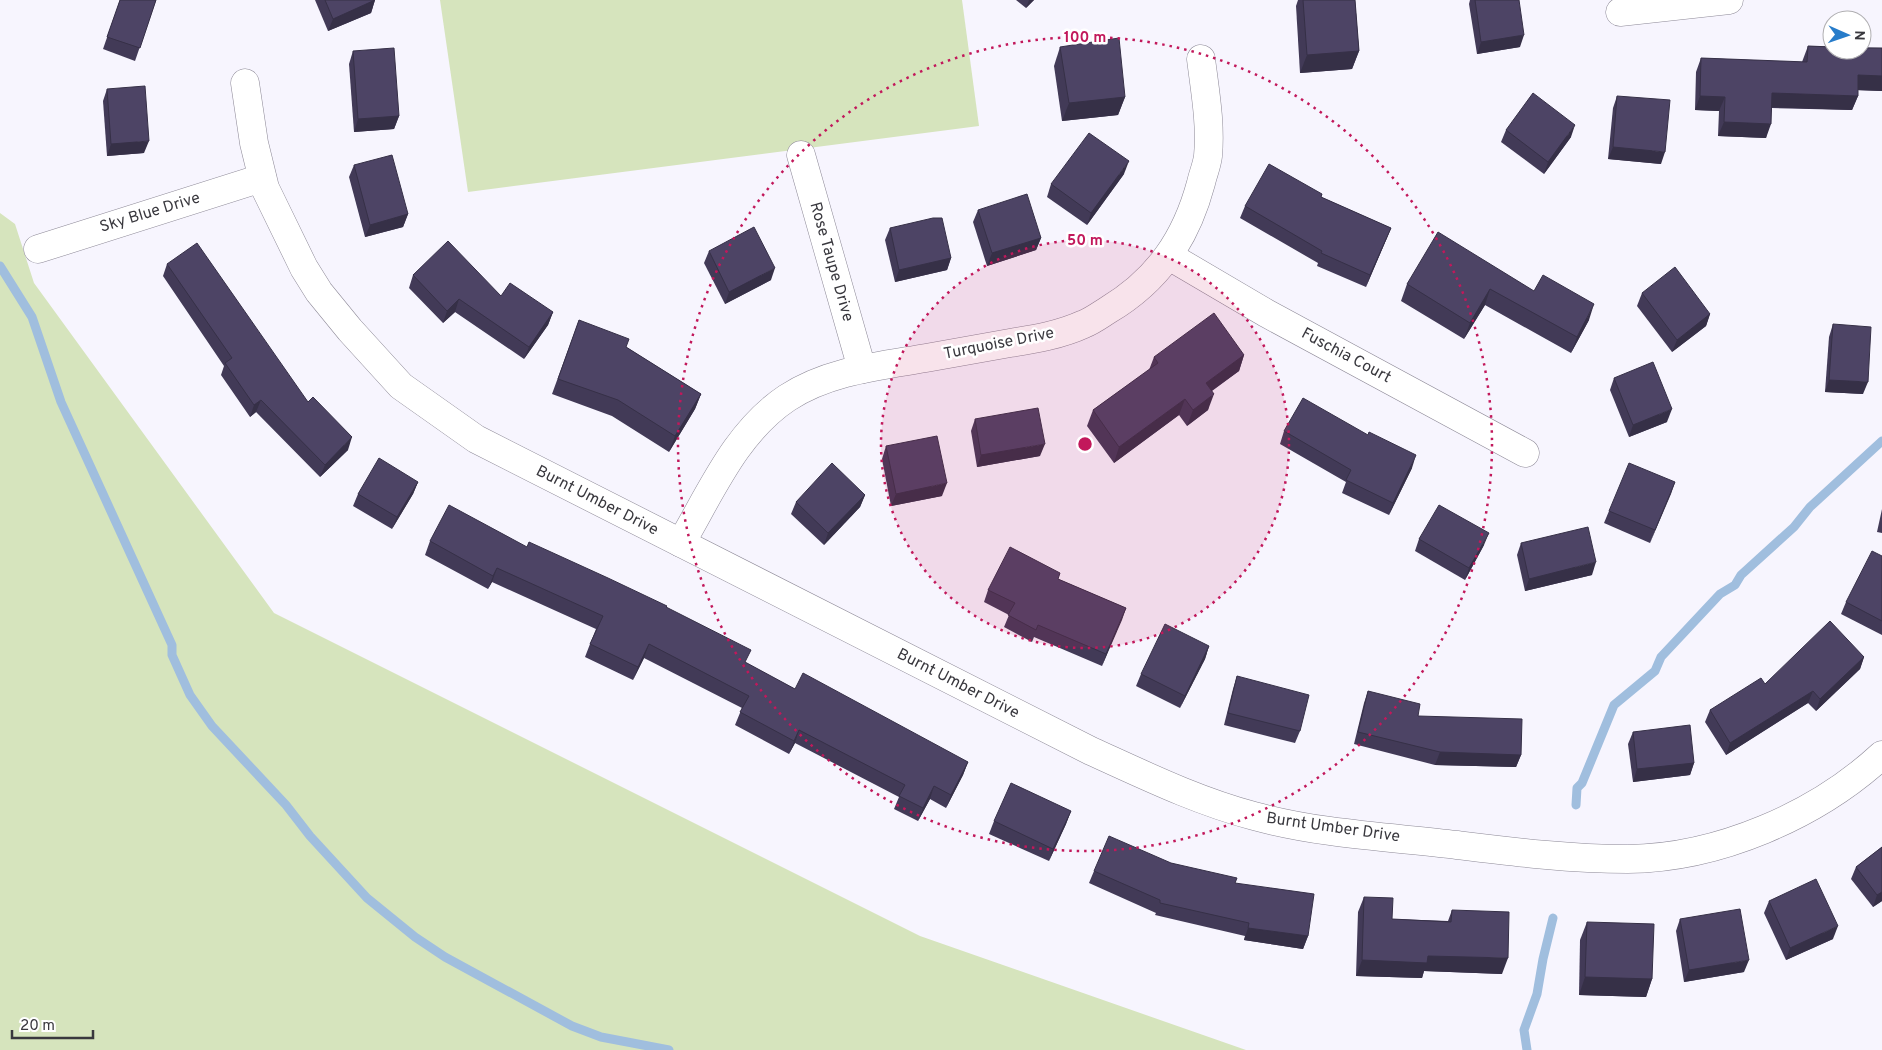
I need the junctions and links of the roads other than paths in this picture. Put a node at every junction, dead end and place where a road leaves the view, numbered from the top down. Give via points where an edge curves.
1 (1729, 0) edge
2 (1620, 12) dead end
3 (1201, 59) dead end
4 (245, 82) dead end
5 (800, 155) dead end
6 (262, 178) junction
7 (38, 249) dead end
8 (1169, 256) junction
9 (862, 369) junction
10 (1525, 453) dead end
11 (681, 543) junction
12 (1882, 755) edge

1 - 2 street
3 - 8 street, Turquoise Drive via 1208,157 1188,222
4 - 6 street, Burnt Umber Drive
5 - 9 street, Rose Taupe Drive
6 - 7 street, Sky Blue Drive
6 - 11 street, Burnt Umber Drive via 304,268 320,292 401,386 476,439
8 - 9 street, Turquoise Drive via 1136,291 1085,324 1052,336
8 - 10 street, Fuschia Court via 1266,313
9 - 11 street, Turquoise Drive via 804,388 770,411 750,430
11 - 12 street, Burnt Umber Drive via 1091,751 1192,797 1314,829 1570,858 1672,856 1714,847 1768,828 1823,800

